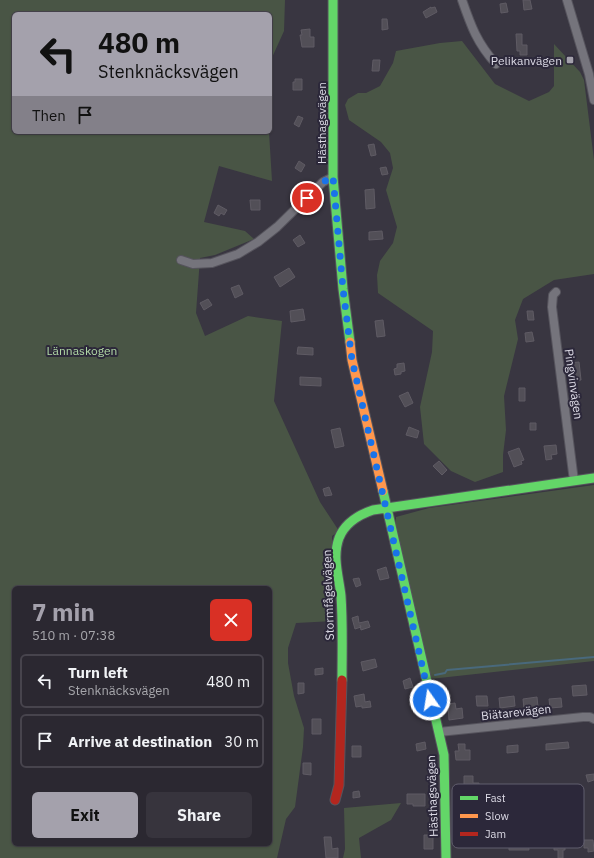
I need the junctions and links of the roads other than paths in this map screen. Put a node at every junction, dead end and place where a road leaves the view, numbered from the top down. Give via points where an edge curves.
1 (333, 0) edge
2 (462, 0) edge
3 (566, 0) edge
4 (496, 64) dead end
5 (594, 100) edge
6 (333, 177) junction
7 (180, 260) dead end
8 (556, 292) dead end
9 (594, 478) edge
10 (574, 481) junction
11 (386, 508) junction
12 (594, 719) edge
13 (439, 732) junction
14 (335, 800) dead end
15 (446, 858) edge

1 - 6 street, Hästhagsvägen
2 - 4 street via 474,33 485,52
3 - 5 street via 589,74
6 - 7 street via 323,182 277,227 238,254 212,263 193,264
6 - 11 street, Hästhagsvägen via 352,360
8 - 10 street, Pingvinvägen via 553,295 552,307
9 - 10 street, Stormfågelvägen
10 - 11 street, Stormfågelvägen
11 - 13 street, Hästhagsvägen
11 - 14 street, Stormfågelvägen via 365,512 351,521 337,545 342,654 339,785
12 - 13 street, Biätarevägen via 583,717
13 - 15 street, Hästhagsvägen via 446,775

